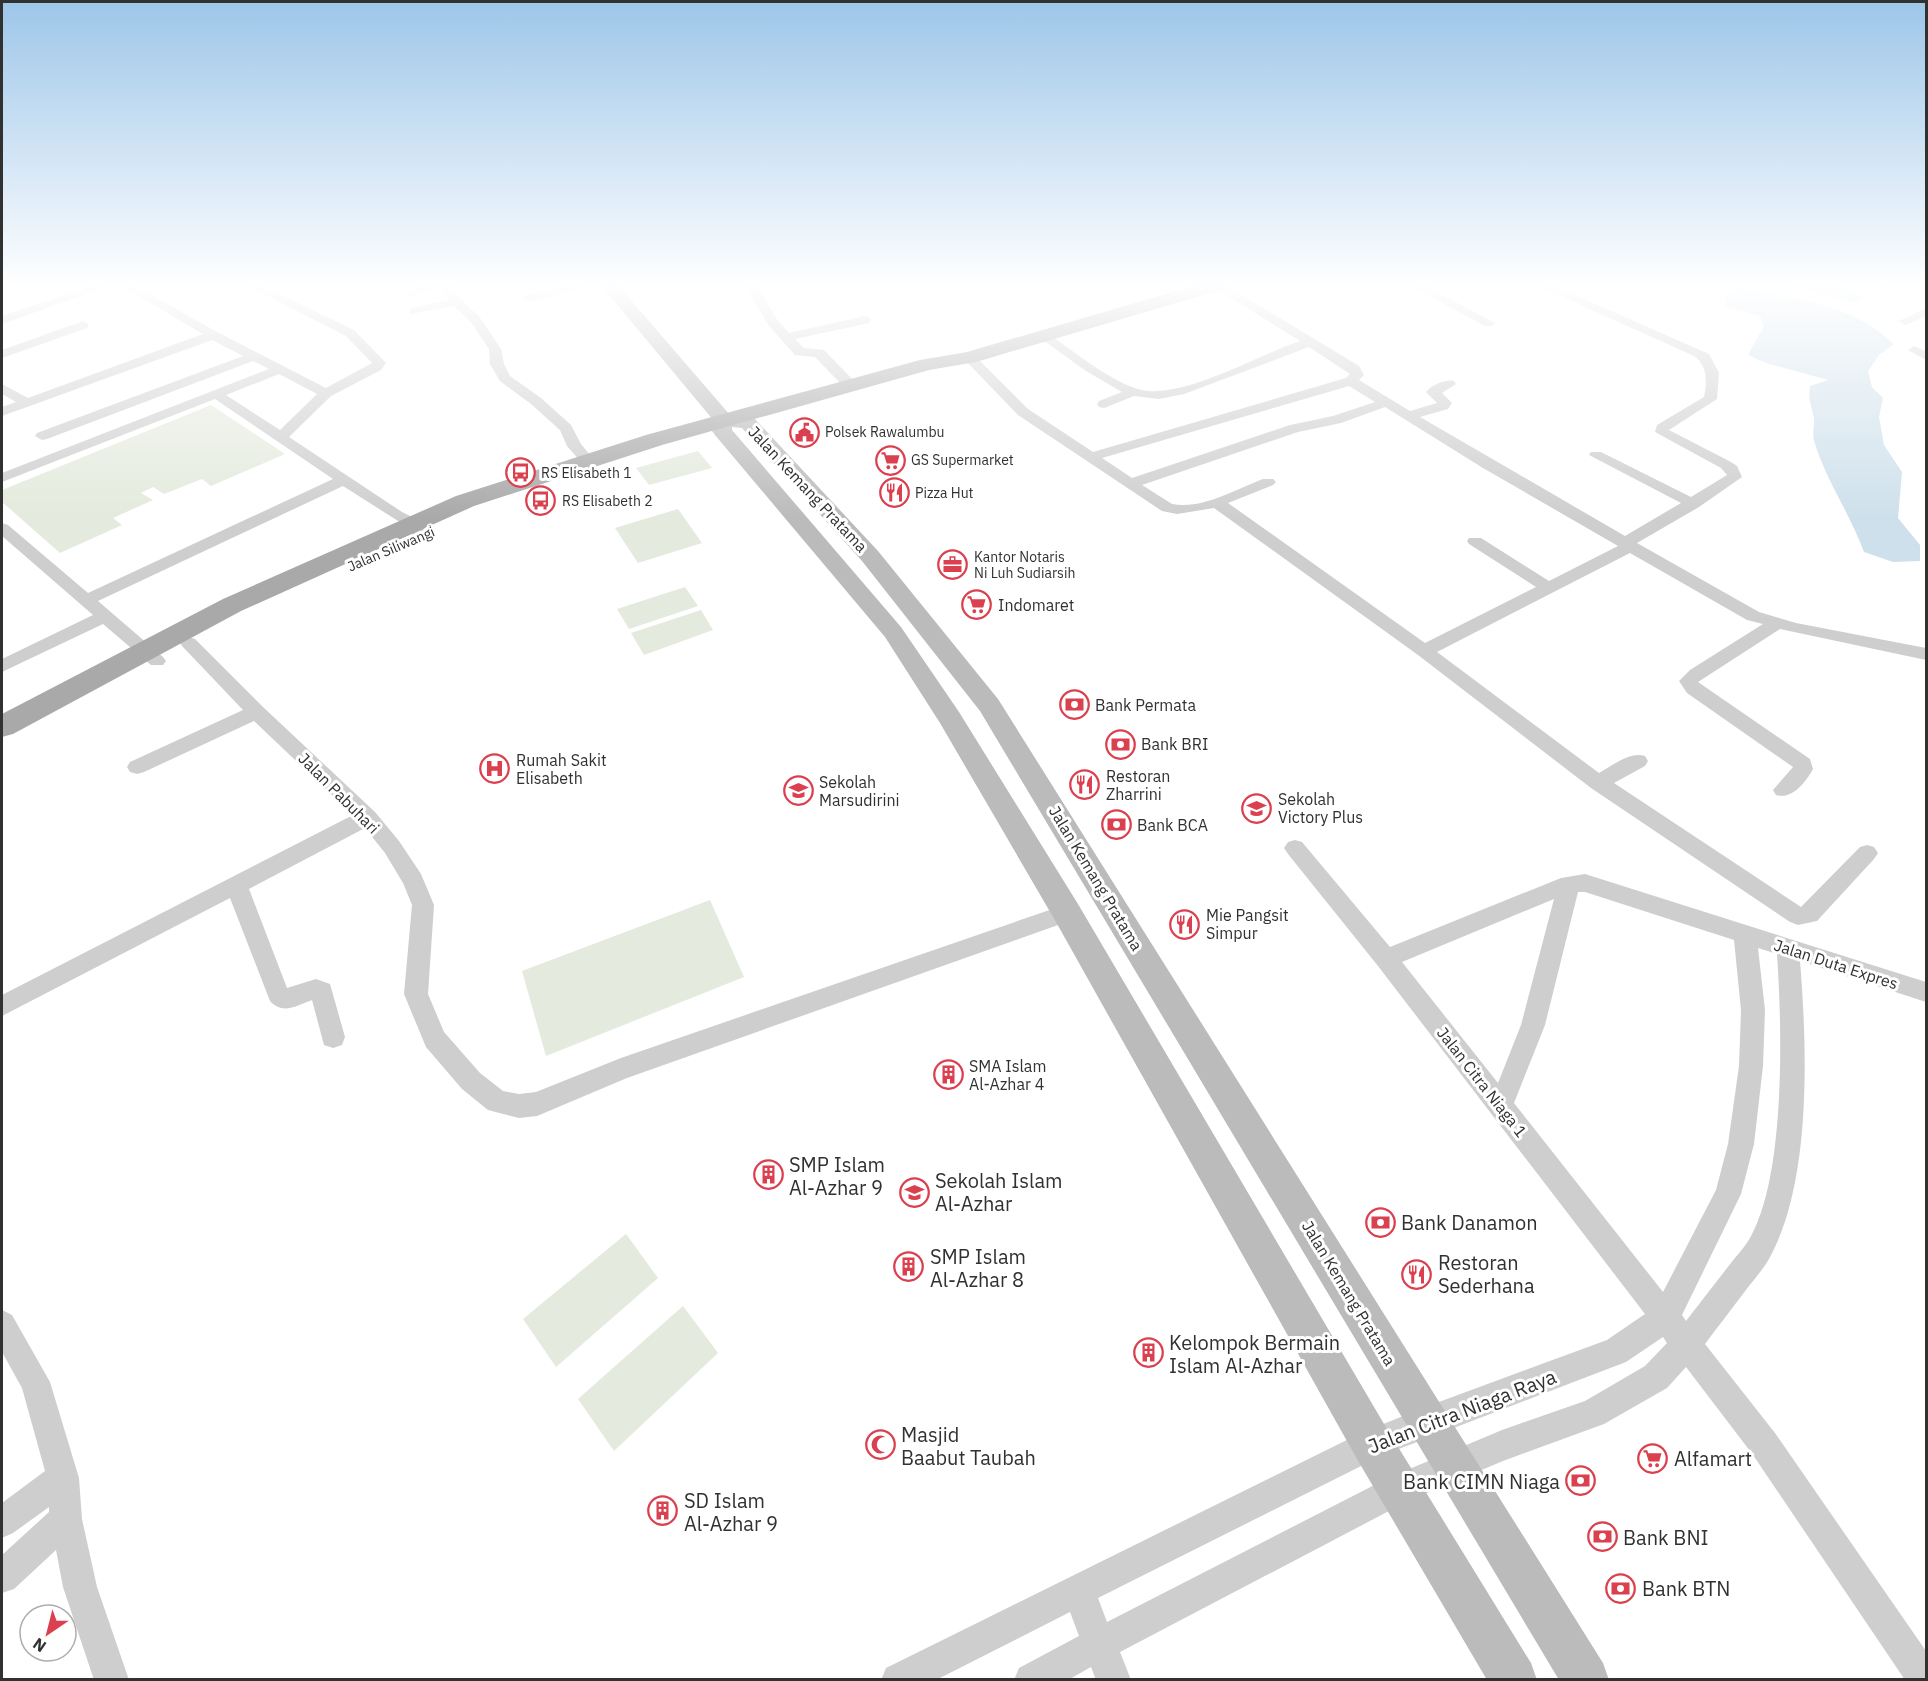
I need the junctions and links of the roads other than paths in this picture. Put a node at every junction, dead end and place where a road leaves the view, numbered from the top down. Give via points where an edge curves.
1 (136, 362) edge
2 (237, 362) edge
3 (267, 362) edge
4 (378, 362) edge
5 (497, 362) edge
6 (677, 362) edge
7 (828, 362) edge
8 (941, 362) edge
9 (957, 362) edge
10 (966, 362) edge
11 (1083, 362) edge
12 (1254, 362) edge
13 (1343, 362) edge
14 (1710, 362) edge
15 (280, 369) junction
16 (1351, 381) junction
17 (1449, 384) dead end
18 (850, 385) junction
19 (1133, 392) junction
20 (4, 393) edge
21 (326, 393) junction
22 (153, 394) junction
23 (216, 394) junction
24 (1387, 402) junction
25 (26, 403) junction
26 (801, 404) junction
27 (1104, 404) dead end
28 (178, 409) junction
29 (2, 412) edge
30 (1409, 416) junction
31 (738, 431) junction
32 (42, 436) dead end
33 (280, 438) junction
34 (1596, 455) dead end
35 (1091, 458) junction
36 (587, 460) junction
37 (2, 478) edge
38 (344, 480) junction
39 (1268, 482) dead end
40 (1130, 484) junction
41 (798, 496) junction
42 (1216, 502) junction
43 (1694, 504) junction
44 (2, 528) edge
45 (416, 530) junction
46 (1475, 541) dead end
47 (1626, 545) junction
48 (870, 556) junction
49 (838, 566) junction
50 (1549, 588) junction
51 (85, 601) junction
52 (104, 617) junction
53 (1776, 624) junction
54 (189, 643) junction
55 (1424, 651) junction
56 (1926, 654) edge
57 (152, 655) junction
58 (2, 666) edge
59 (989, 705) junction
60 (256, 712) junction
61 (950, 718) junction
62 (2, 727) edge
63 (2, 746) edge
64 (1638, 761) dead end
65 (137, 767) dead end
66 (1034, 777) junction
67 (1598, 783) junction
68 (993, 789) junction
69 (1783, 790) dead end
70 (368, 817) junction
71 (1295, 848) dead end
72 (1867, 853) dead end
73 (1569, 884) junction
74 (237, 886) junction
75 (1067, 913) junction
76 (1745, 935) junction
77 (1788, 949) junction
78 (1386, 959) junction
79 (1926, 992) edge
80 (2, 1006) edge
81 (333, 1038) dead end
82 (1500, 1105) junction
83 (1665, 1318) junction
84 (2, 1325) edge
85 (1686, 1345) junction
86 (1428, 1421) junction
87 (1372, 1444) junction
88 (1456, 1466) junction
89 (63, 1478) junction
90 (1399, 1489) junction
91 (66, 1519) junction
92 (2, 1522) edge
93 (2, 1577) edge
94 (1078, 1592) junction
95 (1101, 1645) junction
96 (112, 1680) edge
97 (898, 1680) edge
98 (1031, 1680) edge
99 (1114, 1680) edge
100 (1514, 1680) edge
101 (1586, 1680) edge
102 (1926, 1680) edge

1 - 25 street
2 - 22 street
3 - 15 street
4 - 21 street
5 - 36 street via 505,378 566,428 574,446
6 - 31 street, Jalan Kemang Pratama
7 - 18 street
8 - 18 main road
9 - 26 main road via 937,372
10 - 35 street via 989,375 1023,412
11 - 19 street
12 - 19 street via 1198,386 1157,395
13 - 16 street via 1357,375
14 - 43 street via 1710,399 1662,428 1662,432 1732,469 1735,477
15 - 21 street
15 - 23 street
16 - 24 street
16 - 35 street
17 - 30 street via 1433,392 1445,403 1443,406
18 - 26 main road
19 - 27 street
20 - 25 street
21 - 33 street
22 - 28 street
22 - 32 street
23 - 28 street
23 - 33 street
24 - 30 street
24 - 40 street via 1336,420 1295,428
25 - 29 street
26 - 31 main road, Jalan Siliwangi
28 - 37 street
30 - 47 street
31 - 36 main road, Jalan Siliwangi
31 - 41 street, Jalan Kemang Pratama
31 - 45 main road, Jalan Siliwangi via 597,470
33 - 38 street
34 - 43 street
35 - 40 street
36 - 45 main road, Jalan Siliwangi via 465,501
38 - 45 street
38 - 51 street
39 - 42 street
40 - 42 street via 1175,511
41 - 48 street, Jalan Kemang Pratama
41 - 49 street, Jalan Kemang Pratama
42 - 55 street
43 - 47 street
44 - 51 street
45 - 54 main road, Jalan Siliwangi
45 - 57 main road, Jalan Siliwangi via 232,605
46 - 50 street
47 - 50 street
47 - 53 street via 1753,616
48 - 49 street
48 - 59 street, Jalan Kemang Pratama
49 - 61 street, Jalan Kemang Pratama via 893,633
50 - 55 street
51 - 52 street
52 - 57 street
52 - 58 street
53 - 56 street
53 - 69 street via 1688,681 1803,764 1803,769
54 - 57 main road, Jalan Siliwangi
54 - 60 street, Jalan Pabuhari
55 - 67 street
57 - 62 main road, Jalan Siliwangi
57 - 63 main road, Jalan Siliwangi
59 - 61 street
59 - 66 street, Jalan Kemang Pratama
60 - 65 street
60 - 70 street, Jalan Pabuhari
61 - 68 street, Jalan Kemang Pratama
64 - 67 street
66 - 68 street
66 - 86 street, Jalan Kemang Pratama
67 - 72 street via 1798,916 1809,915
68 - 75 street, Jalan Kemang Pratama
70 - 74 street
70 - 75 street, Jalan Pabuhari via 413,880 423,905 416,994 435,1039 471,1081 497,1102 519,1106 537,1104 621,1069
71 - 78 street, Jalan Citra Niaga 1
73 - 76 street, Jalan Duta Expres via 1585,883
73 - 78 street
73 - 82 street via 1537,1020
74 - 80 street
74 - 81 street via 278,994 284,1000 316,989 322,991
75 - 87 street, Jalan Kemang Pratama
76 - 77 street, Jalan Duta Expres
76 - 83 street, Jalan Citra Niaga Raya via 1753,1010 1751,1066 1741,1144 1728,1194
77 - 79 street, Jalan Duta Expres
77 - 85 street via 1793,1018 1789,1130 1773,1218 1760,1248
78 - 82 street, Jalan Citra Niaga 1
82 - 83 street, Jalan Citra Niaga 1
83 - 85 street, Jalan Citra Niaga 1
83 - 86 street, Jalan Citra Niaga Raya via 1616,1352
84 - 89 street via 36,1382
85 - 88 street via 1656,1377 1593,1413
85 - 102 street, Jalan Citra Niaga 1 via 1764,1444
86 - 87 street, Jalan Citra Niaga Raya
86 - 88 street, Jalan Kemang Pratama
87 - 90 street, Jalan Kemang Pratama
87 - 94 street, Jalan Citra Niaga Raya
88 - 90 street
88 - 101 street, Jalan Kemang Pratama
89 - 91 street
89 - 92 street
90 - 95 street
90 - 100 street, Jalan Kemang Pratama
91 - 93 street
91 - 96 street via 80,1587
94 - 95 street
94 - 97 street, Jalan Citra Niaga Raya
95 - 98 street
95 - 99 street

